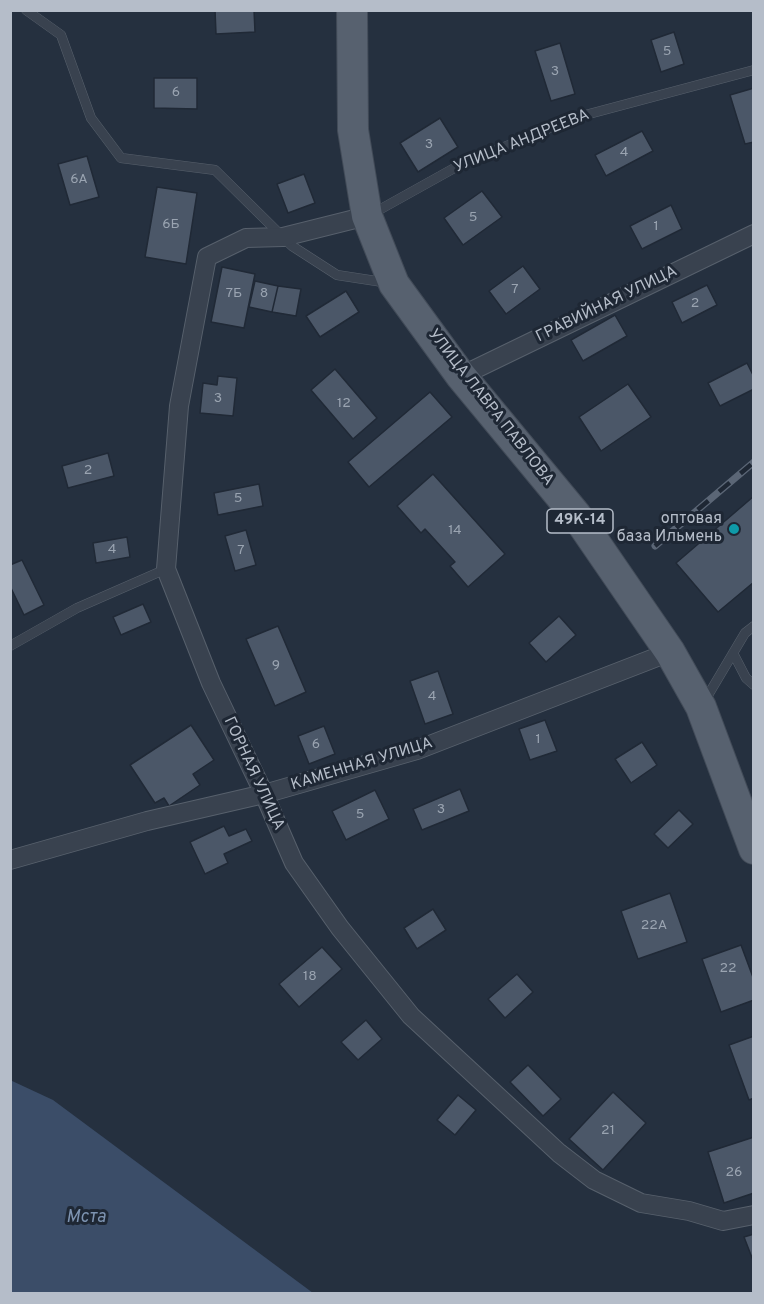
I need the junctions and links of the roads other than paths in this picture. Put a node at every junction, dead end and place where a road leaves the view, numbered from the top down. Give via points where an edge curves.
1 (26, 10) edge
2 (352, 10) edge
3 (753, 70) edge
4 (367, 216) junction
5 (753, 234) edge
6 (283, 237) junction
7 (394, 284) junction
8 (461, 376) junction
9 (166, 569) junction
10 (753, 626) edge
11 (10, 646) edge
12 (670, 652) junction
13 (733, 653) junction
14 (753, 685) edge
15 (701, 707) junction
16 (264, 794) junction
17 (753, 849) edge
18 (10, 860) edge
19 (753, 1215) edge

1 - 6 lane via 61,35 91,118 122,158 215,170
2 - 4 main road, 49К-14 via 353,130
3 - 4 lane, УЛИЦА АНДРЕЕВА via 574,118 458,166
4 - 6 street, ГОРНАЯ УЛИЦА
4 - 7 main road, УЛИЦА ЛАВРА ПАВЛОВА / 49К-14
5 - 8 street, ГРАВИЙНАЯ УЛИЦА
6 - 7 lane via 337,274
6 - 9 street, ГОРНАЯ УЛИЦА via 246,238 207,256 179,406
7 - 8 main road, УЛИЦА ЛАВРА ПАВЛОВА / 49К-14
8 - 12 main road, УЛИЦА ЛАВРА ПАВЛОВА / 49К-14 via 576,515
9 - 11 lane via 76,608
9 - 16 street, ГОРНАЯ УЛИЦА via 211,683
10 - 13 lane
12 - 15 main road, УЛИЦА ЛАВРА ПАВЛОВА / 49К-14
12 - 16 street, КАМЕННАЯ УЛИЦА via 417,750
13 - 14 lane
13 - 15 lane
15 - 17 main road, УЛИЦА ЛАВРА ПАВЛОВА / 49К-14
16 - 18 street, КАМЕННАЯ УЛИЦА via 147,821
16 - 19 street, ГОРНАЯ УЛИЦА via 294,863 411,1016 559,1153 594,1180 641,1203 723,1221

